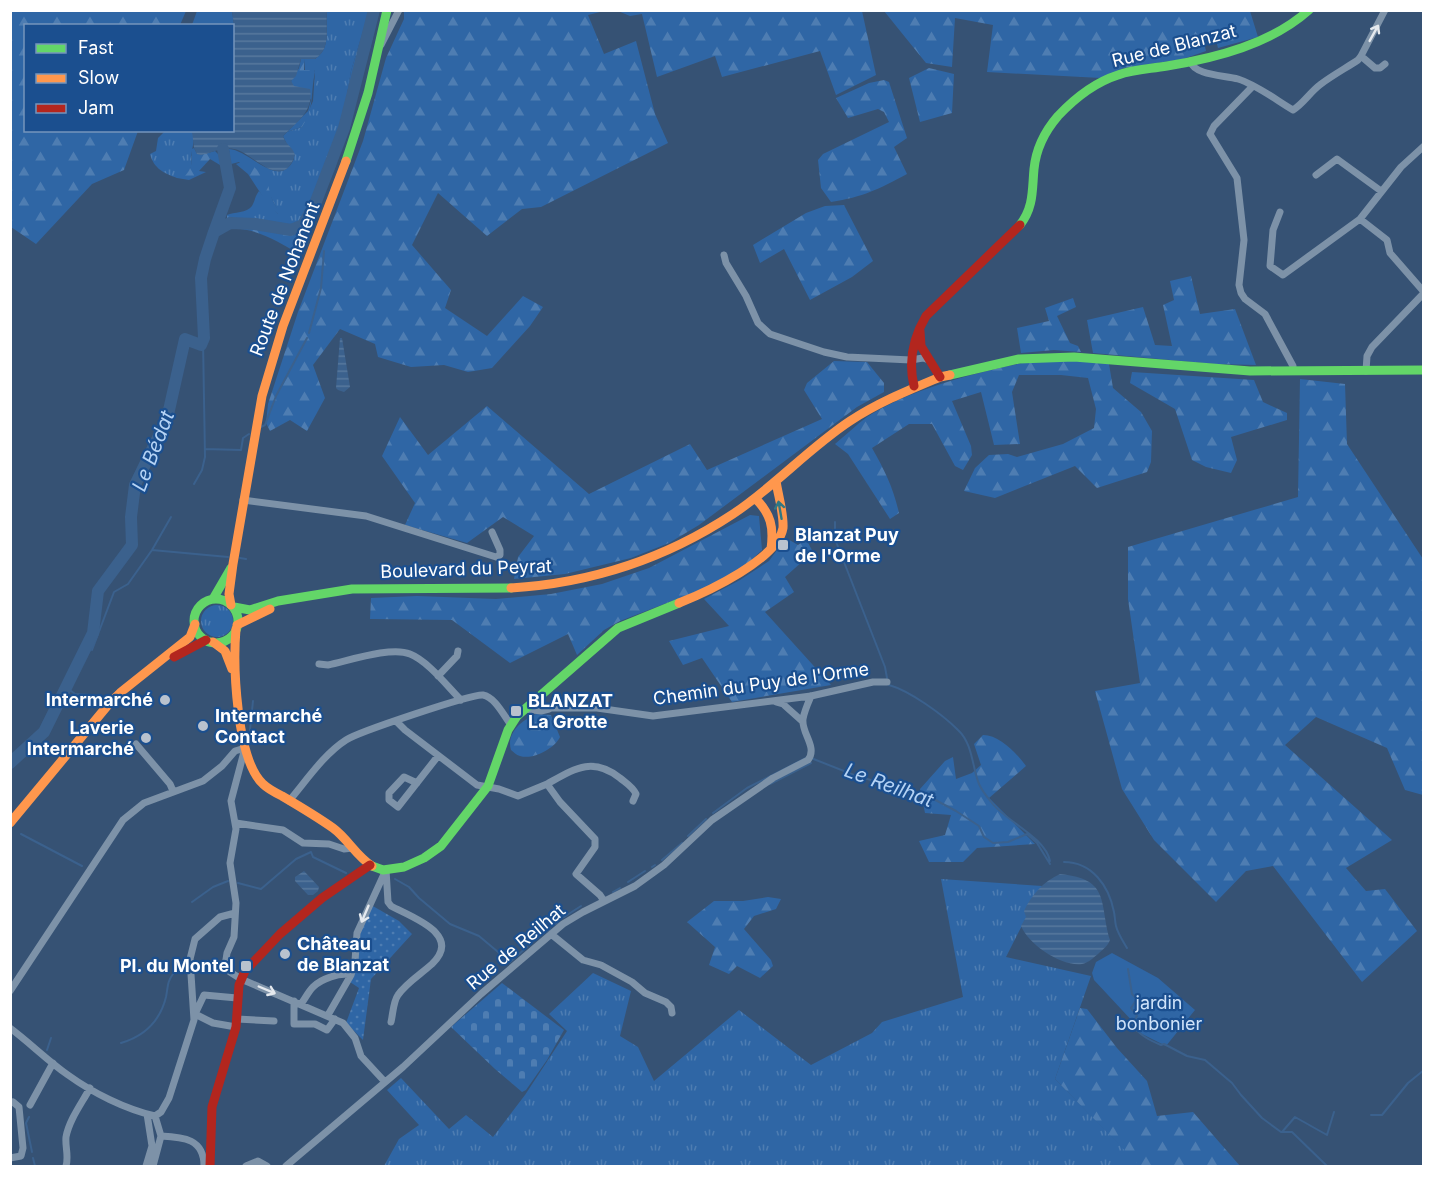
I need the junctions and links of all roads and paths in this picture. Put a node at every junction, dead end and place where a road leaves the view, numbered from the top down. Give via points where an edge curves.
1 (387, 10) edge
2 (399, 10) edge
3 (1309, 10) edge
4 (1385, 10) edge
5 (379, 47) junction
6 (1361, 56) junction
7 (1190, 61) junction
8 (1385, 64) dead end
9 (1252, 87) junction
10 (1424, 146) edge
11 (1316, 174) dead end
12 (1381, 191) junction
13 (1280, 212) dead end
14 (1360, 219) junction
15 (724, 255) dead end
16 (1424, 292) edge
17 (920, 326) junction
18 (911, 360) junction
19 (929, 360) junction
20 (1424, 370) edge
21 (1293, 371) junction
22 (1366, 371) junction
23 (940, 377) junction
24 (914, 386) junction
25 (776, 481) junction
26 (755, 498) junction
27 (243, 500) junction
28 (492, 532) dead end
29 (771, 549) junction
30 (233, 564) junction
31 (310, 595) junction
32 (213, 599) junction
33 (232, 606) junction
34 (195, 624) junction
35 (237, 627) junction
36 (210, 641) junction
37 (458, 651) dead end
38 (319, 664) dead end
39 (234, 674) junction
40 (438, 676) junction
41 (887, 682) dead end
42 (811, 696) junction
43 (461, 700) junction
44 (534, 700) junction
45 (774, 701) junction
46 (554, 708) junction
47 (525, 709) junction
48 (396, 721) junction
49 (802, 721) junction
50 (511, 725) junction
51 (84, 735) junction
52 (136, 744) dead end
53 (245, 748) junction
54 (438, 756) junction
55 (417, 783) junction
56 (547, 784) junction
57 (488, 786) junction
58 (173, 791) junction
59 (289, 801) junction
60 (633, 801) dead end
61 (10, 823) edge
62 (236, 823) junction
63 (353, 848) junction
64 (370, 865) junction
65 (386, 870) junction
66 (604, 901) junction
67 (235, 913) junction
68 (551, 934) junction
69 (351, 975) junction
70 (241, 979) junction
71 (10, 991) edge
72 (237, 998) junction
73 (298, 1003) junction
74 (672, 1013) dead end
75 (195, 1014) junction
76 (324, 1014) junction
77 (336, 1019) junction
78 (274, 1021) dead end
79 (391, 1022) dead end
80 (236, 1023) junction
81 (315, 1024) junction
82 (10, 1028) edge
83 (53, 1063) junction
84 (385, 1082) junction
85 (90, 1088) junction
86 (13, 1102) dead end
87 (30, 1105) dead end
88 (147, 1114) junction
89 (155, 1116) junction
90 (161, 1136) junction
91 (10, 1158) edge
92 (66, 1167) edge
93 (146, 1167) edge
94 (153, 1167) edge
95 (204, 1167) edge
96 (210, 1167) edge
97 (246, 1167) edge
98 (267, 1167) edge
99 (286, 1167) edge

1 - 5 main road, Route de Nohanent
2 - 5 street
3 - 7 main road, Rue de Blanzat via 1266,39
6 -> 4 street
5 - 27 main road, Route de Nohanent via 347,160 268,373
6 - 8 street via 1375,68
6 - 9 street via 1293,110
7 - 9 street via 1194,68
7 - 17 main road, Rue de Blanzat via 1113,76 1057,118 1038,149 1031,204 1025,219 932,308
9 - 21 street via 1210,134 1238,182 1244,240 1241,293 1265,314
10 - 12 street
11 - 12 street via 1337,159
12 - 14 street
13 - 14 street via 1273,230 1270,266 1283,275
14 - 16 street via 1387,240 1390,253
15 - 18 street via 758,323 767,333 836,355
16 - 22 street via 1372,347
17 - 18 main road, Rue de Blanzat
17 - 19 main road via 921,346
18 - 19 street
18 - 24 main road, Rue de Blanzat
19 - 23 main road
20 - 22 main road, Boulevard du Peyrat
21 - 22 main road, Boulevard du Peyrat
21 - 23 main road, Boulevard du Peyrat via 1054,357 1019,360
23 - 24 main road, Boulevard du Peyrat
24 - 25 main road, Boulevard du Peyrat via 848,423
25 - 26 main road, Boulevard du Peyrat
29 -> 25 main road via 783,526
26 - 29 main road via 772,519
26 - 31 main road, Boulevard du Peyrat via 700,535 663,553 623,569 581,579 543,586 396,587
27 - 28 street via 366,516 496,557 500,550
27 - 30 main road, Route de Nohanent
29 - 44 main road via 716,588 618,628
30 - 32 main road, Route de Nohanent
30 - 33 main road, Route de Nohanent via 229,594
31 - 33 main road, Boulevard du Peyrat via 249,610
31 - 35 main road, Boulevard du Peyrat via 280,604
32 - 33 main road
32 - 34 main road via 197,610
33 - 35 main road via 238,616
34 - 36 main road via 199,634
34 - 51 main road via 190,637 121,692
35 - 36 main road via 225,641
35 - 39 main road
36 - 39 main road via 225,651
36 - 51 main road via 174,657
37 - 40 street
38 - 40 street via 403,652 420,659
39 - 53 main road
40 - 43 street
41 - 42 street, Chemin du Puy de l'Orme
42 - 45 street, Chemin du Puy de l'Orme
42 - 49 street
43 - 48 street
43 - 50 street via 485,696
44 - 46 street, Chemin du Puy de l'Orme
44 - 47 main road
45 - 46 street, Chemin du Puy de l'Orme via 653,716 597,708
45 - 49 street
46 - 47 street
47 - 50 main road
48 - 54 street
48 - 59 street via 346,740
49 - 66 street, Rue de Reilhat via 810,758 773,777 712,820 664,865
50 - 57 main road
51 - 61 main road
52 - 58 street
53 - 58 street via 235,750 203,781
53 - 59 main road via 262,784
53 - 62 street via 231,801
54 - 55 street
54 - 57 street via 477,785
55 - 55 street via 398,807 389,800 389,793 404,777
56 - 57 street via 518,796
56 - 60 street via 574,769 602,767 634,789
56 - 66 street via 595,839 595,847 576,874
57 - 65 main road via 432,854
58 - 71 street via 144,803 123,820
59 - 63 main road via 334,828
62 - 63 street via 274,827 307,844
62 - 67 street via 230,863
63 - 64 main road
64 - 65 main road
64 - 70 main road via 322,898 280,934
65 -> 69 street via 357,933
65 - 79 street via 388,902 430,926 440,937 441,945 432,964 396,996
66 - 68 street, Rue de Reilhat
67 - 70 street via 234,937 225,966
67 - 75 street via 220,917 195,939 190,958
68 - 74 street via 583,960 601,965 666,1002
68 - 84 street, Rue de Reilhat
69 - 73 street via 343,973 320,982
69 - 76 street
70 - 72 main road
70 -> 73 street
72 - 75 street via 204,995
72 - 80 main road
73 - 76 street
73 - 81 street via 294,1024
75 - 80 street via 213,1023
75 - 89 street via 169,1098
76 - 77 street
76 - 81 street
77 - 81 street via 327,1030
77 - 84 street via 352,1033 360,1056
78 - 80 street
80 - 96 main road via 212,1107
82 - 83 street
83 - 85 street
83 - 87 street
84 - 99 street, Rue de Reilhat
85 - 88 street
85 - 92 street via 68,1129
86 - 91 street via 21,1117 23,1153
88 - 89 street
88 - 93 street via 152,1146
89 - 90 street
90 - 94 street
90 - 95 street via 195,1143 204,1156
97 - 98 street via 258,1161

